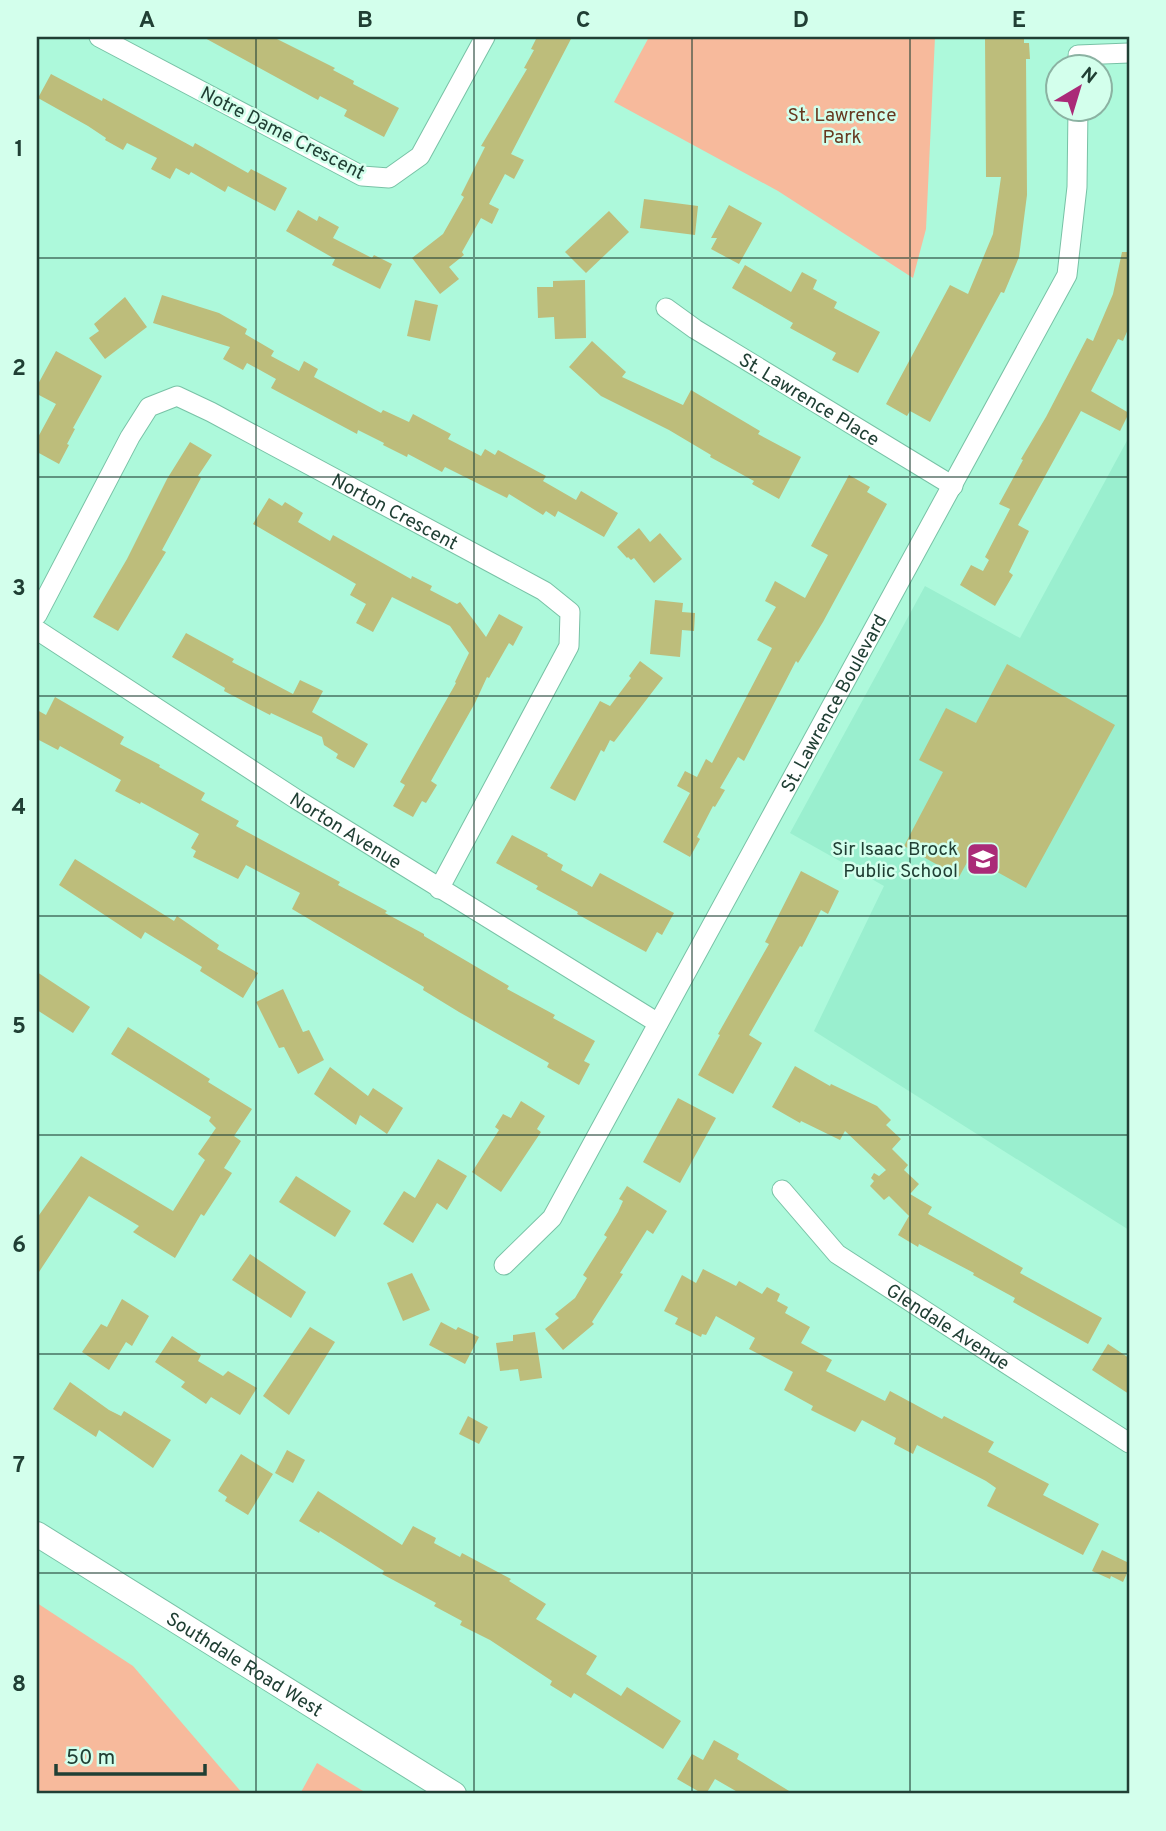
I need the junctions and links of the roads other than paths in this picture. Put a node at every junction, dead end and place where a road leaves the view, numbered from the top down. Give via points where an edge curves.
1 (99, 37) edge
2 (485, 37) edge
3 (1077, 122) edge
4 (666, 308) dead end
5 (953, 486) junction
6 (37, 615) edge
7 (37, 630) edge
8 (439, 889) junction
9 (658, 1023) junction
10 (782, 1190) dead end
11 (504, 1265) dead end
12 (1129, 1443) edge
13 (37, 1534) edge
14 (454, 1794) edge

1 - 2 street, Notre Dame Crescent via 362,176 389,178 420,156
3 - 5 street, St. Lawrence Boulevard via 1077,187 1067,275
4 - 5 street, St. Lawrence Place
5 - 9 street, St. Lawrence Boulevard
6 - 8 street, Norton Crescent via 149,407 177,396 544,592 570,611 569,646
7 - 8 street, Norton Avenue
8 - 9 street, Norton Avenue
9 - 11 street, St. Lawrence Boulevard via 552,1219
10 - 12 street, Glendale Avenue via 837,1254
13 - 14 main road, Southdale Road West

